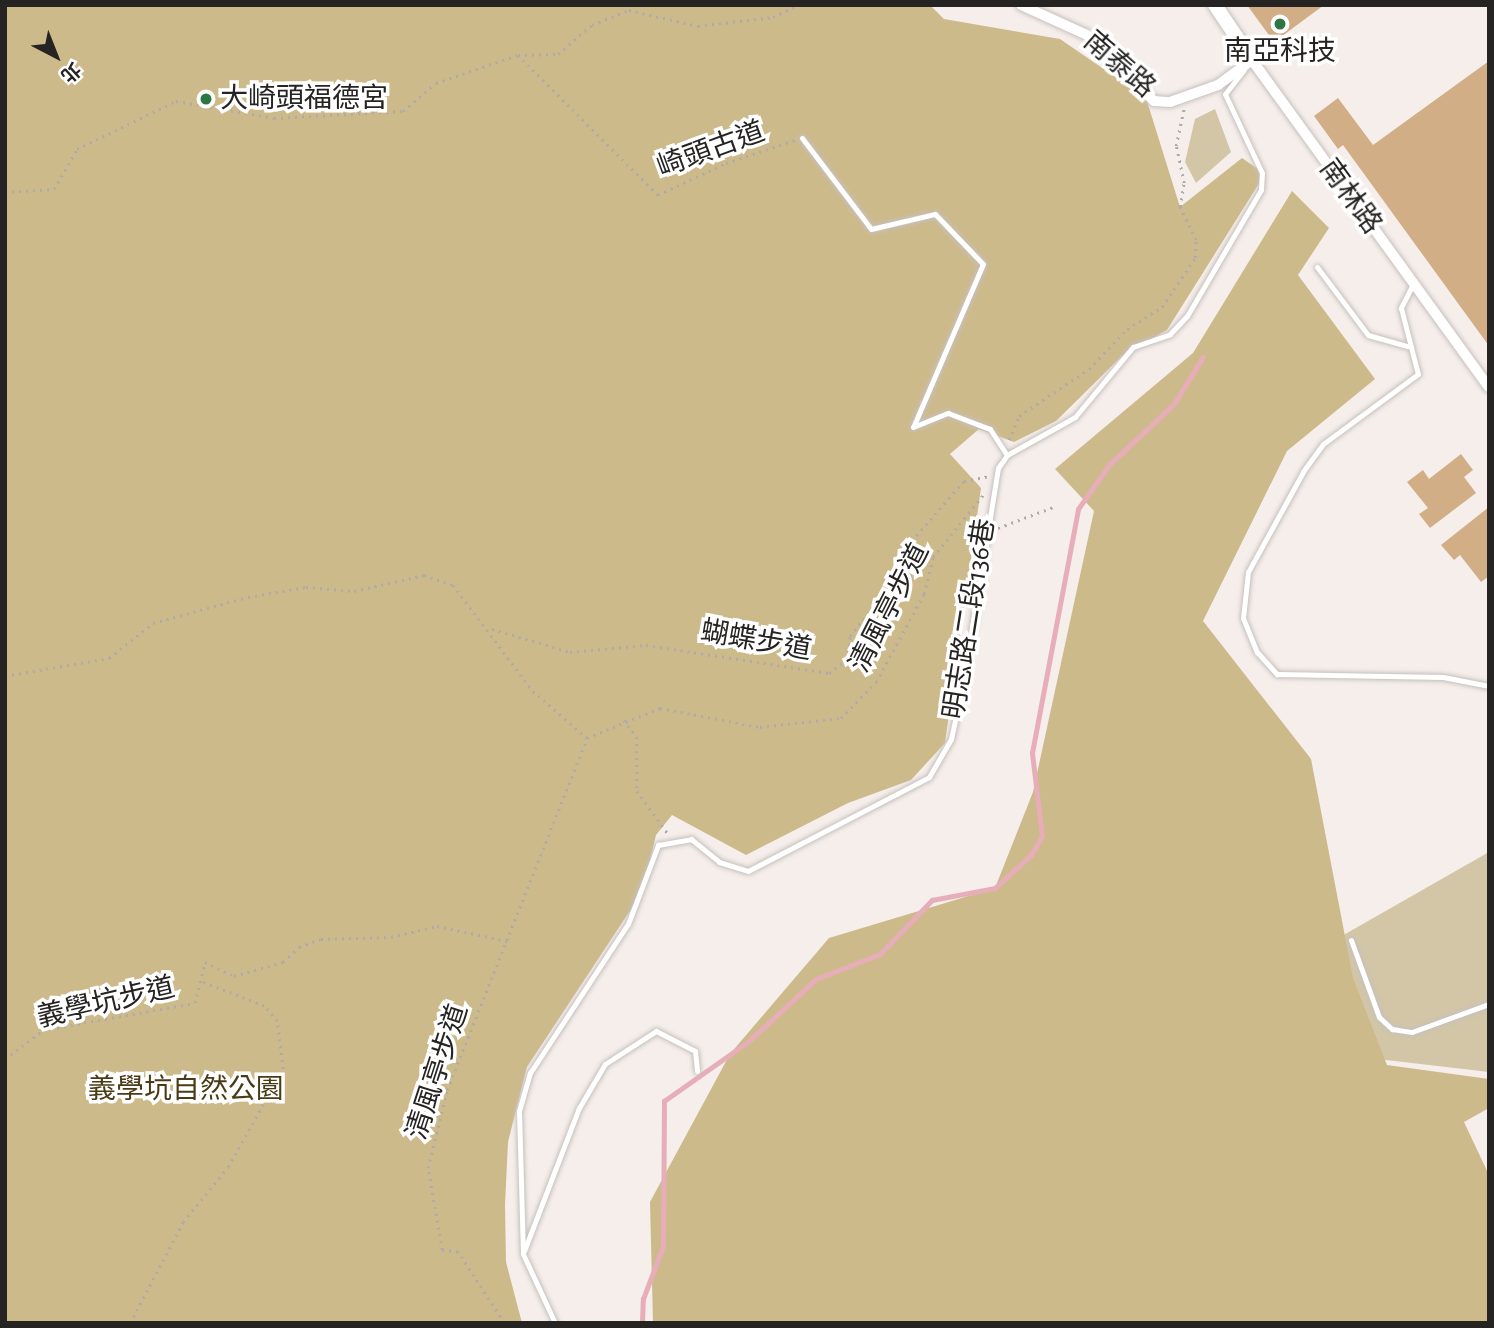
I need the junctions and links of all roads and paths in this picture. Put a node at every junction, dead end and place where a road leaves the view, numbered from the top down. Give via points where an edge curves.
1 (799, 5) edge
2 (1021, 5) edge
3 (1215, 5) edge
4 (518, 55) junction
5 (1252, 60) junction
6 (1185, 97) junction
7 (803, 138) joint
8 (5, 192) edge
9 (1317, 267) dead end
10 (1413, 284) junction
11 (1407, 346) junction
12 (1489, 387) edge
13 (1005, 454) junction
14 (995, 474) junction
15 (990, 488) junction
16 (1056, 506) dead end
17 (985, 531) junction
18 (490, 629) junction
19 (5, 676) edge
20 (1489, 686) edge
21 (624, 720) junction
22 (587, 738) junction
23 (673, 841) junction
24 (1351, 940) dead end
25 (507, 941) junction
26 (202, 982) junction
27 (1489, 1004) edge
28 (5, 1059) edge
29 (697, 1072) dead end
30 (523, 1254) junction
31 (130, 1323) edge
32 (504, 1323) edge
33 (555, 1323) edge

1 - 4 path via 774,17 698,26 629,10 592,25 558,54
2 - 6 street, 南泰路 via 1087,35 1154,101
3 - 5 street, 南林路
4 - 7 path, 崎頭古道 via 658,195 726,163
4 - 8 path via 436,83 403,111 274,118 176,101 77,149 54,189
5 - 6 street, 南泰路 via 1217,85
5 - 10 street, 南林路
5 - 13 lane, 明志路二段136巷 via 1225,94 1262,173 1261,190 1187,316 1170,334 1119,359 1075,417
6 - 13 path via 1176,146 1184,183 1180,207 1195,240 1195,258 1149,319 1127,329 1089,369 1019,416
7 - 13 lane via 871,229 935,214 983,264 913,427 948,413 990,429
9 - 11 lane via 1368,335
10 - 11 lane via 1401,308 1409,322
10 - 12 street, 南林路
11 - 20 lane via 1418,374 1323,444 1303,472 1248,572 1243,618 1257,652 1277,674 1443,677
13 - 14 lane, 明志路二段136巷
14 - 15 lane, 明志路二段136巷
14 - 18 path, 蝴蝶步道 via 964,481 907,546 905,566 850,636 847,660 829,673 646,645 570,652
15 - 17 lane, 明志路二段136巷
15 - 21 path, 清風亭步道 via 933,557 924,594 876,682 841,718 760,727 660,708
16 - 17 path
17 - 23 lane, 明志路二段136巷 via 951,739 929,776 748,871 719,862 691,839
18 - 19 path via 453,585 424,575 354,591 306,587 248,597 154,623 109,658
18 - 22 path via 533,691
21 - 22 path, 清風亭步道
21 - 23 path via 637,737 637,791
22 - 25 path
23 - 30 lane via 658,845 628,924 530,1073 519,1111
24 - 27 lane via 1379,1017 1392,1029 1412,1032
25 - 26 path, 義學坑步道 via 438,926 391,937 321,939 299,947 283,962 234,976 205,962
25 - 32 path, 清風亭步道 via 443,1100 428,1168 442,1250 458,1252
26 - 28 path, 義學坑步道 via 195,1003 43,1030
26 - 31 path via 264,1006 277,1021 283,1069 228,1167 183,1222
29 - 30 lane via 695,1051 656,1031 605,1064 579,1108
30 - 33 lane

